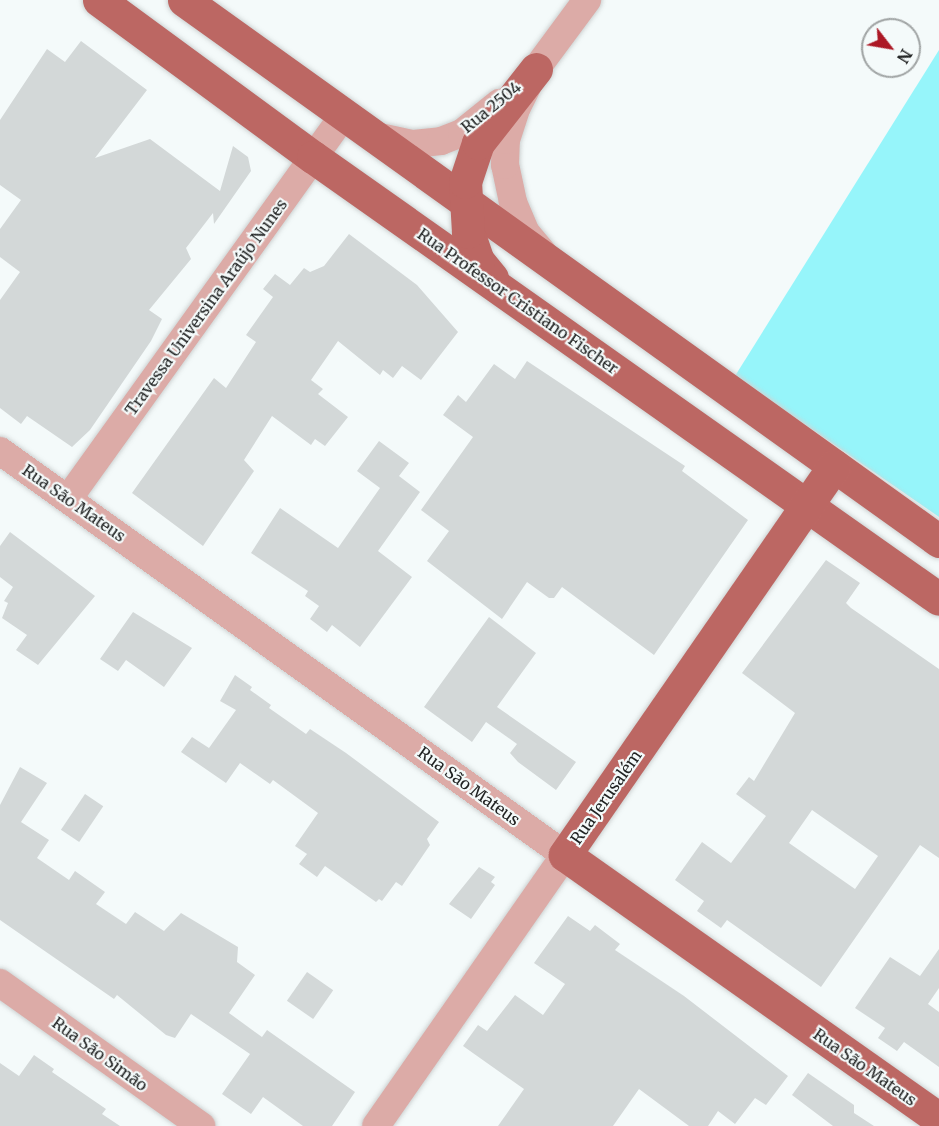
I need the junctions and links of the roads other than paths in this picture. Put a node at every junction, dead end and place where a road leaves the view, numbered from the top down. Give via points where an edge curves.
1 (99, 0) edge
2 (184, 0) edge
3 (587, 0) edge
4 (536, 69) junction
5 (343, 116) junction
6 (371, 135) junction
7 (313, 157) junction
8 (465, 201) junction
9 (552, 263) junction
10 (502, 291) junction
11 (0, 451) edge
12 (834, 466) junction
13 (68, 499) junction
14 (810, 505) junction
15 (939, 541) edge
16 (939, 599) edge
17 (565, 855) junction
18 (0, 983) edge
19 (939, 1119) edge
20 (201, 1126) edge
21 (376, 1126) edge

1 - 7 main road, Rua Professor Cristiano Fischer
2 - 5 main road
3 - 4 street, Rua 2504
4 - 6 street, Rua 2504 via 462,133 441,141 413,144
4 - 8 main road via 478,143 467,174
4 - 9 street, Rua 2504 via 506,140 505,165 513,202 526,234
5 - 6 main road
5 - 7 street, Travessa Universina Araújo Nunes
6 - 8 main road
7 - 10 main road, Rua Professor Cristiano Fischer
7 - 13 street, Travessa Universina Araújo Nunes
8 - 9 main road
8 - 10 main road via 468,232 478,261
9 - 12 main road
10 - 14 main road, Rua Professor Cristiano Fischer
11 - 13 street, Rua São Mateus
12 - 14 main road, Rua Jerusalém
12 - 15 main road
13 - 17 street, Rua São Mateus
14 - 16 main road, Rua Professor Cristiano Fischer
14 - 17 main road, Rua Jerusalém
17 - 19 main road, Rua São Mateus
17 - 21 street, Rua Jerusalém
18 - 20 street, Rua São Simão

